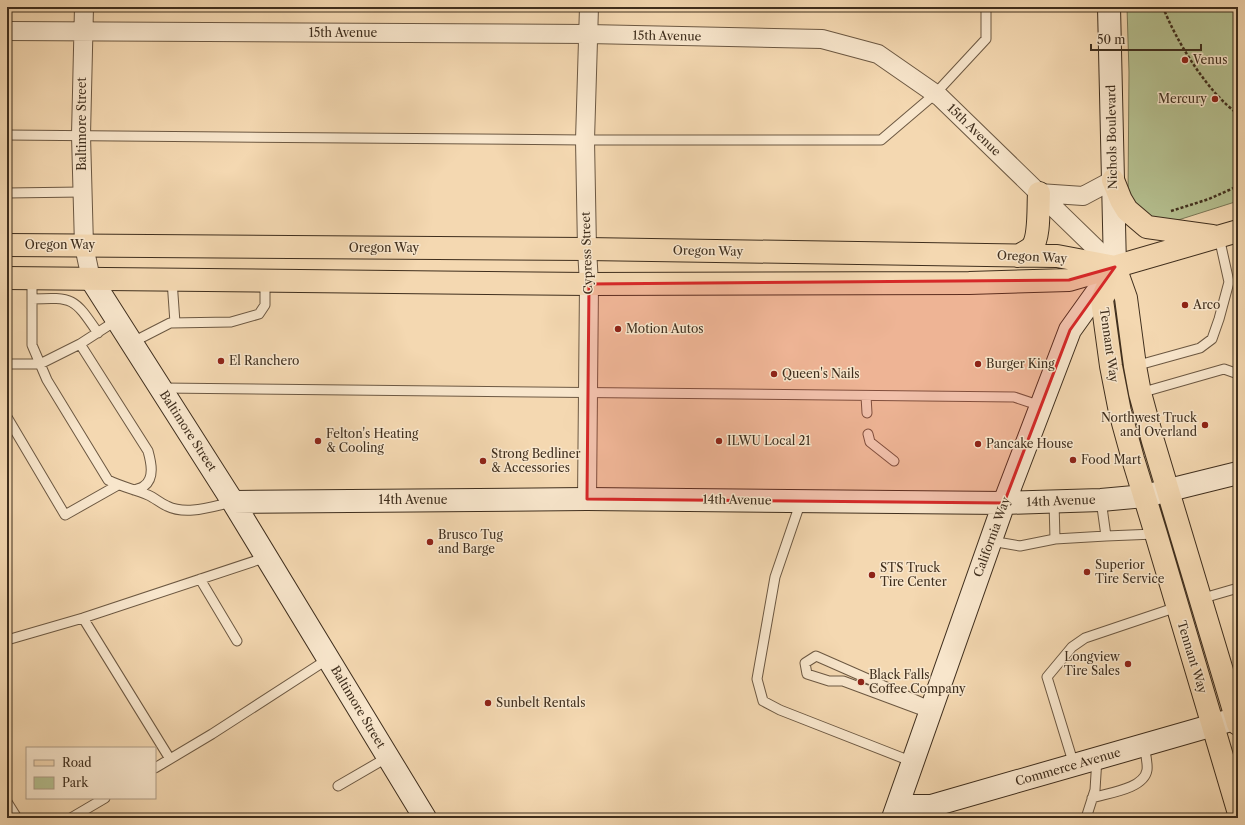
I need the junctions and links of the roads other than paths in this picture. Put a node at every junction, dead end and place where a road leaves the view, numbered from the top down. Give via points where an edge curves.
1 (84, 7) edge
2 (589, 7) edge
3 (986, 7) edge
4 (1109, 7) edge
5 (7, 31) edge
6 (82, 31) junction
7 (588, 34) junction
8 (935, 94) junction
9 (7, 135) edge
10 (80, 135) junction
11 (585, 140) junction
12 (1113, 180) junction
13 (82, 192) junction
14 (7, 193) edge
15 (1039, 193) junction
16 (1229, 234) edge
17 (7, 245) edge
18 (84, 246) junction
19 (587, 249) junction
20 (1018, 256) junction
21 (1115, 267) junction
22 (7, 278) edge
23 (91, 279) junction
24 (172, 280) junction
25 (265, 281) junction
26 (589, 284) junction
27 (32, 289) junction
28 (117, 320) junction
29 (175, 323) junction
30 (98, 332) junction
31 (131, 342) junction
32 (80, 344) junction
33 (7, 364) edge
34 (40, 364) junction
35 (1135, 366) junction
36 (1238, 374) edge
37 (161, 388) junction
38 (588, 393) junction
39 (1140, 393) junction
40 (866, 396) junction
41 (1041, 406) junction
42 (867, 413) dead end
43 (7, 417) edge
44 (868, 434) dead end
45 (894, 460) dead end
46 (1238, 473) edge
47 (118, 485) junction
48 (134, 490) junction
49 (1168, 491) junction
50 (1145, 496) junction
51 (587, 499) junction
52 (1101, 500) junction
53 (801, 501) junction
54 (233, 502) junction
55 (1054, 502) junction
56 (1004, 503) junction
57 (1156, 534) junction
58 (1106, 536) junction
59 (1055, 539) junction
60 (990, 541) junction
61 (267, 557) junction
62 (200, 579) junction
63 (1238, 588) edge
64 (1200, 599) junction
65 (1177, 607) junction
66 (83, 618) junction
67 (7, 640) edge
68 (237, 641) dead end
69 (328, 659) junction
70 (931, 710) junction
71 (1237, 720) edge
72 (1213, 725) junction
73 (1144, 745) junction
74 (388, 757) junction
75 (1097, 758) junction
76 (170, 759) junction
77 (913, 762) junction
78 (1074, 765) junction
79 (156, 767) edge
80 (338, 786) dead end
81 (1092, 798) junction
82 (103, 799) edge
83 (7, 802) edge
84 (1238, 810) edge
85 (895, 812) edge
86 (17, 818) edge
87 (71, 818) edge
88 (425, 818) edge
89 (1086, 818) edge

1 - 6 street, Baltimore Street
2 - 7 street, Cypress Street
3 - 8 lane via 986,39
4 - 12 street, Nichols Boulevard
5 - 6 street, 15th Avenue
6 - 7 street, 15th Avenue
6 - 10 street, Baltimore Street
7 - 8 street, 15th Avenue via 822,39 878,54
7 - 11 street, Cypress Street
8 - 11 lane via 881,140
8 - 15 street, 15th Avenue
9 - 10 lane
10 - 11 lane
10 - 13 street, Baltimore Street
11 - 19 street, Cypress Street
12 - 15 street via 1083,196
12 - 16 main road via 1127,210 1148,227
12 - 21 street, Nichols Boulevard
13 - 14 lane
13 - 18 street, Baltimore Street
15 - 20 main road via 1037,235 1033,246
15 - 21 street, 15th Avenue
16 - 21 main road
16 - 35 lane via 1229,282 1212,339 1200,348
17 - 18 main road, Oregon Way
18 - 19 main road, Oregon Way
18 - 23 street, Baltimore Street
19 - 20 main road, Oregon Way
19 - 26 street, Cypress Street
20 - 21 main road, Oregon Way via 1057,256
21 - 26 main road, Oregon Way via 1069,280 969,283
21 - 35 main road, Tennant Way via 1126,298
21 - 41 street, California Way via 1070,330
21 - 50 main road, Tennant Way via 1102,300 1110,366 1120,412
22 - 27 main road, Oregon Way
23 - 24 main road, Oregon Way
23 - 27 main road, Oregon Way
23 - 28 street, Baltimore Street
24 - 25 main road, Oregon Way
24 - 29 lane
25 - 26 main road, Oregon Way
25 - 29 lane via 265,305 259,314 231,322
26 - 38 street, Cypress Street
27 - 30 lane via 72,301 85,313
27 - 34 lane via 32,345
28 - 30 lane
28 - 31 street, Baltimore Street
29 - 31 lane
30 - 32 lane
31 - 37 street, Baltimore Street
32 - 34 lane
32 - 48 lane via 148,451 152,465 150,478 144,486
33 - 34 lane
34 - 47 lane via 47,380 108,480
35 - 39 main road, Tennant Way
36 - 39 lane via 1224,369
37 - 38 lane
37 - 54 street, Baltimore Street
38 - 40 lane
38 - 51 street, Cypress Street
39 - 49 main road, Tennant Way
40 - 41 lane via 1014,397
40 - 42 lane
41 - 56 street, California Way
43 - 47 lane via 65,515
44 - 45 lane via 870,442
46 - 49 street, 14th Avenue
47 - 48 lane
48 - 54 lane via 168,507 184,510
49 - 50 street, 14th Avenue
49 - 64 main road, Tennant Way
50 - 52 street, 14th Avenue
50 - 57 main road, Tennant Way
51 - 53 street, 14th Avenue
51 - 54 street, 14th Avenue
52 - 55 street, 14th Avenue
52 - 58 lane
53 - 56 street, 14th Avenue
53 - 77 lane via 775,576 757,679 763,701
54 - 61 street, Baltimore Street
55 - 56 street, 14th Avenue
55 - 59 lane
56 - 60 street, California Way
57 - 58 lane
57 - 65 main road, Tennant Way
58 - 59 lane
59 - 60 lane via 1020,546
60 - 70 street, California Way
61 - 62 lane
61 - 69 street, Baltimore Street
62 - 66 lane
62 - 68 lane
63 - 64 lane
64 - 71 main road, Tennant Way
65 - 72 main road, Tennant Way
65 - 78 lane via 1085,638 1072,646 1047,677
66 - 67 lane
66 - 76 lane
69 - 74 street, Baltimore Street
69 - 76 lane
70 - 70 lane via 816,656 805,663 807,674 843,681
70 - 77 street, California Way
71 - 72 street, Commerce Avenue
72 - 73 street, Commerce Avenue
72 - 84 main road, Tennant Way
73 - 75 street, Commerce Avenue
73 - 81 lane via 1147,770 1143,778 1134,786
74 - 80 lane
74 - 88 street, Baltimore Street
75 - 78 street, Commerce Avenue
75 - 81 lane
76 - 79 lane
77 - 85 street, California Way
78 - 85 street, Commerce Avenue via 931,806
81 - 89 lane
82 - 87 lane
83 - 86 lane

